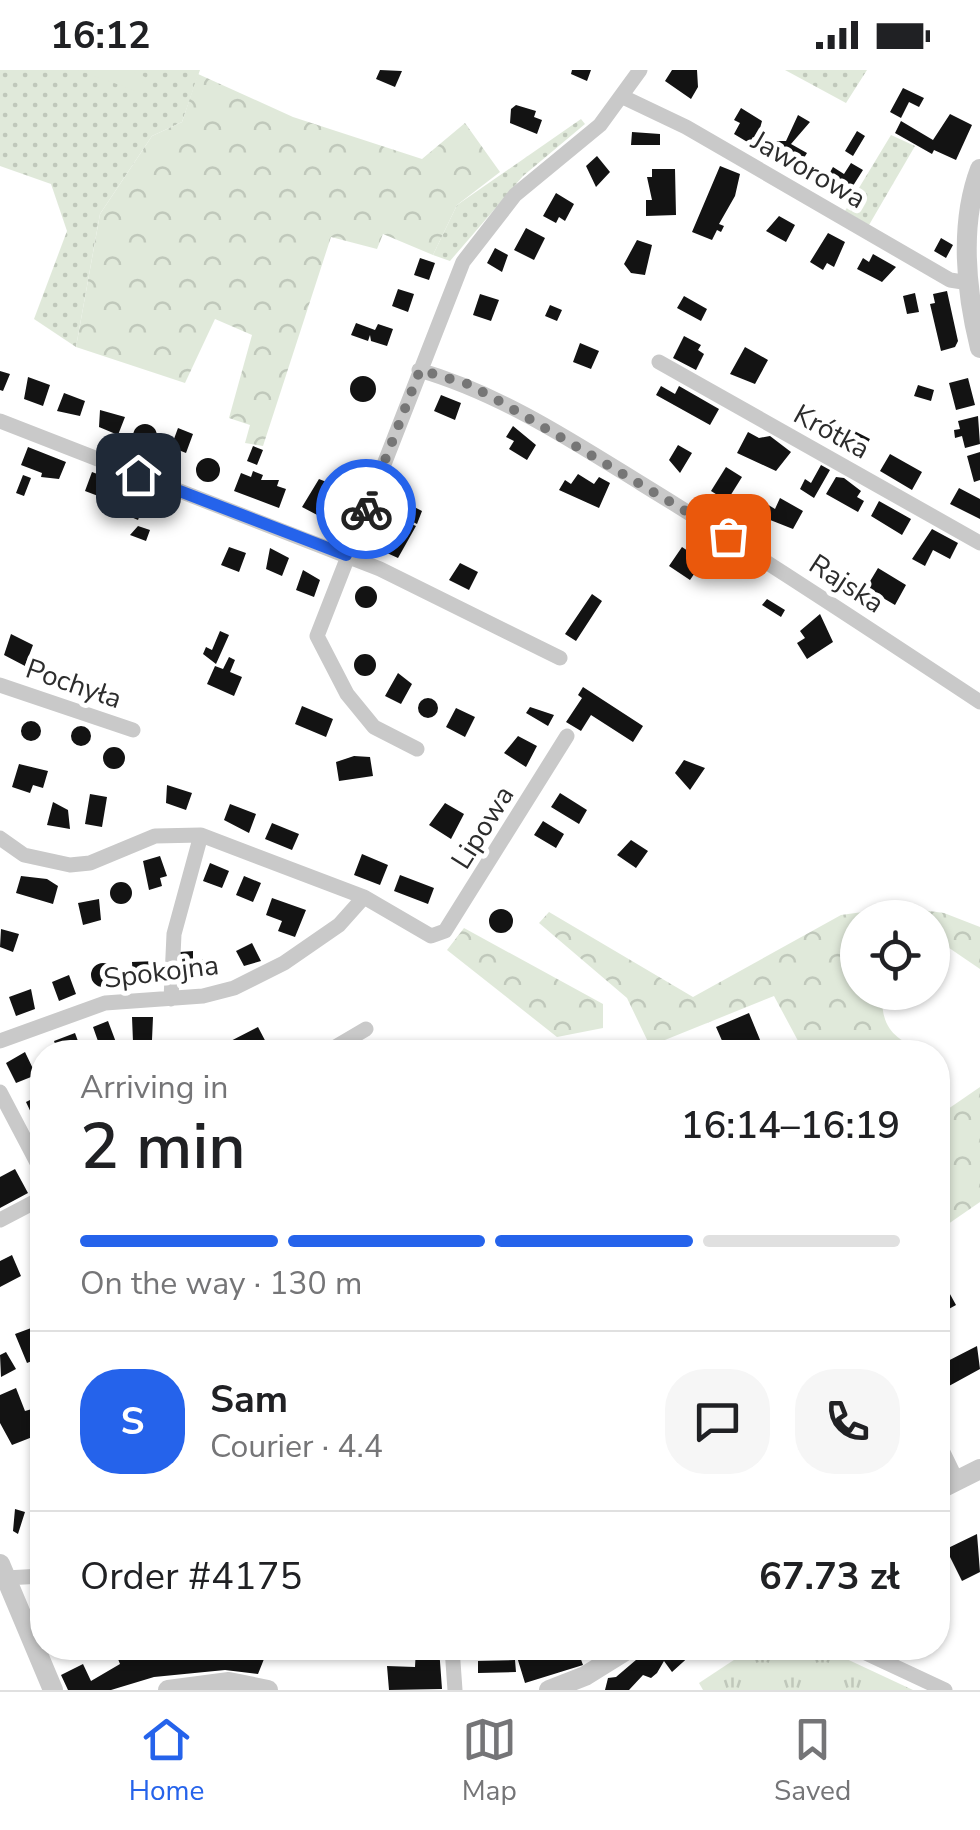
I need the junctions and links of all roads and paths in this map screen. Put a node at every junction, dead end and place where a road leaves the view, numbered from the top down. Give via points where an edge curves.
1 (640, 70) edge
2 (624, 98) junction
3 (980, 169) edge
4 (970, 283) junction
5 (980, 348) edge
6 (659, 362) dead end
7 (420, 370) junction
8 (0, 421) edge
9 (980, 543) edge
10 (346, 555) junction
11 (560, 658) dead end
12 (0, 684) edge
13 (980, 702) edge
14 (133, 730) dead end
15 (567, 736) dead end
16 (417, 749) dead end
17 (202, 835) junction
18 (0, 838) edge
19 (364, 897) junction
20 (171, 999) junction
21 (366, 1029) dead end
22 (347, 1040) edge
23 (0, 1041) edge
24 (0, 1092) edge
25 (30, 1149) edge
26 (30, 1204) edge
27 (0, 1220) edge
28 (980, 1469) edge
29 (950, 1484) edge
30 (3, 1571) edge
31 (30, 1574) edge
32 (30, 1635) edge
33 (40, 1660) edge
34 (453, 1660) edge
35 (609, 1660) edge
36 (880, 1660) edge
37 (558, 1689) edge
38 (53, 1690) edge
39 (168, 1690) edge
40 (268, 1690) edge
41 (455, 1690) edge
42 (945, 1690) edge

1 - 2 street
2 - 4 street, Jaworowa via 950,280
2 - 7 street via 532,179 478,239 453,282
3 - 4 street via 970,212
4 - 5 street
6 - 9 street, Krótka
7 - 10 street
7 - 13 street, Rajska via 468,384 608,464
8 - 10 street
10 - 11 street
10 - 16 street via 317,636 374,727
12 - 14 street, Pochyła
15 - 19 street, Lipowa via 444,931 431,936
17 - 18 street via 155,836 70,865 24,854
17 - 19 street
17 - 20 street via 174,934
19 - 20 street, Spokojna via 353,914 284,963 234,988
20 - 23 street, Spokojna via 105,1002
21 - 22 street
24 - 25 street
26 - 27 street
28 - 29 street
30 - 31 street
30 - 32 street
33 - 38 street
34 - 41 street
35 - 37 street
36 - 42 street
39 - 40 street via 229,1682

